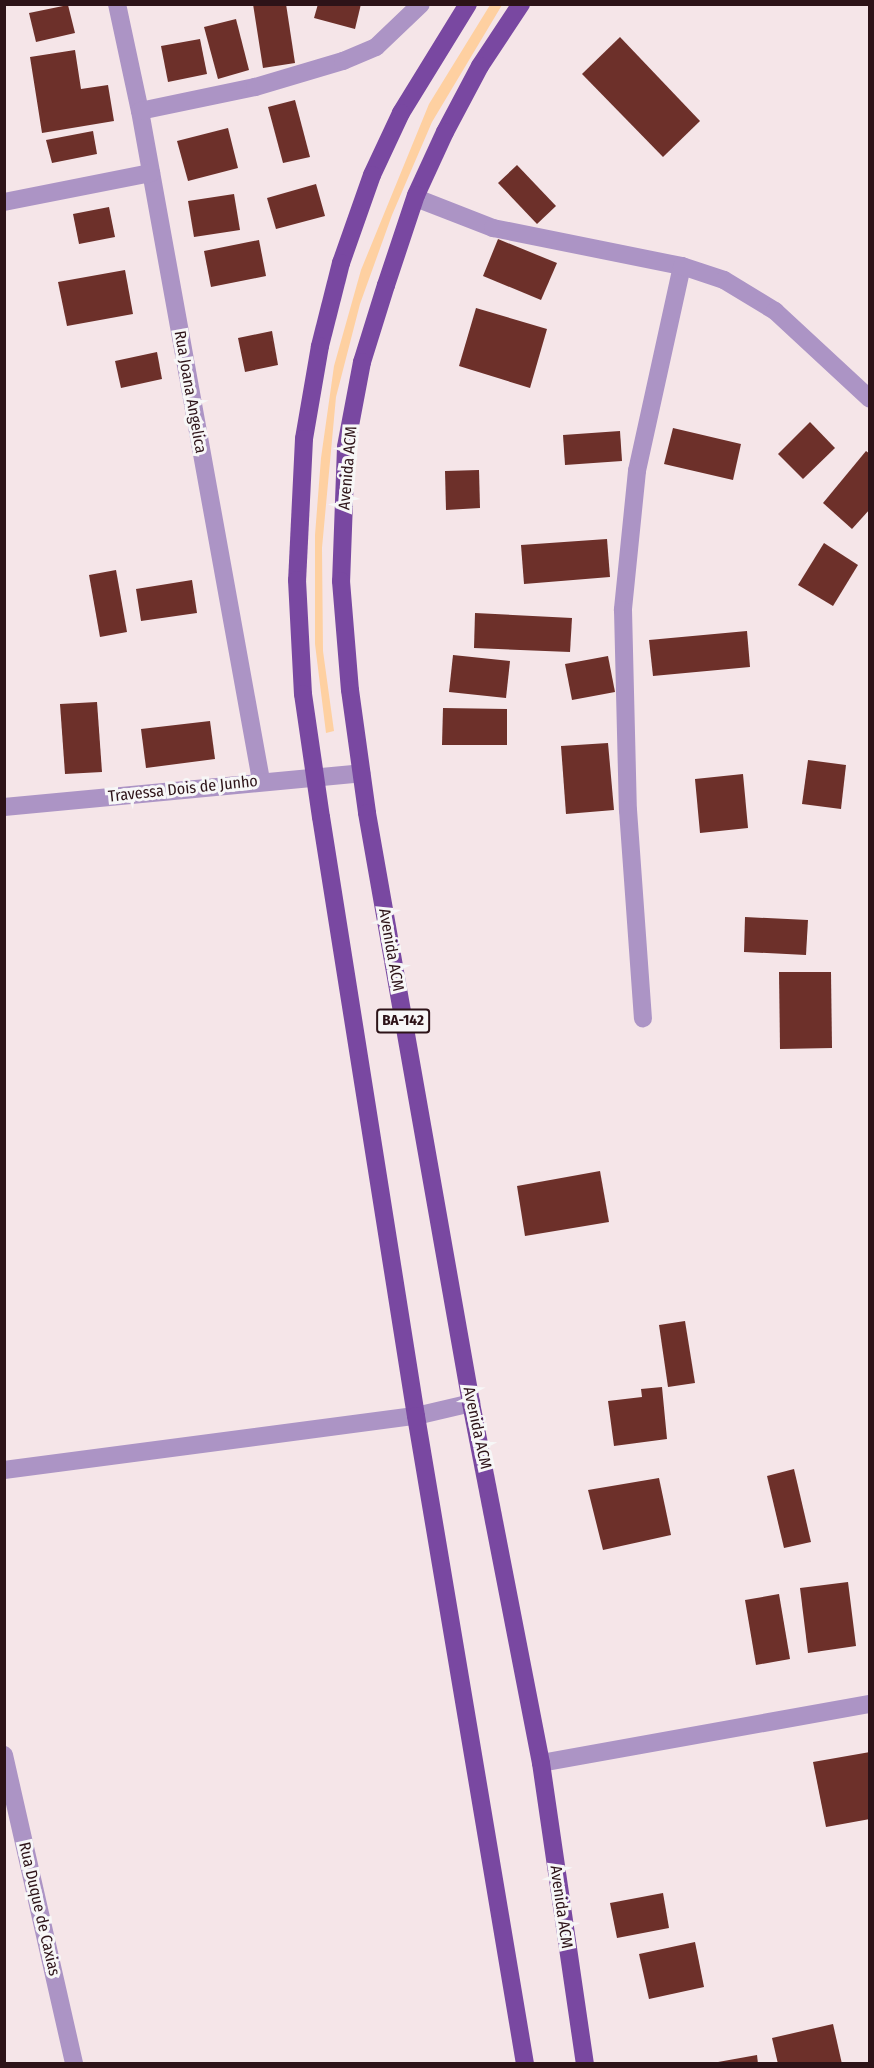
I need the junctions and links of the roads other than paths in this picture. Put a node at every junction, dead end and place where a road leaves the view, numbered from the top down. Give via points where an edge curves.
1 (117, 4) edge
2 (421, 4) edge
3 (468, 4) edge
4 (521, 4) edge
5 (140, 111) junction
6 (151, 173) junction
7 (416, 198) junction
8 (4, 202) edge
9 (682, 266) junction
10 (870, 399) edge
11 (361, 773) junction
12 (315, 778) junction
13 (261, 780) junction
14 (4, 807) edge
15 (643, 1018) dead end
16 (471, 1403) junction
17 (416, 1416) junction
18 (4, 1470) edge
19 (870, 1704) edge
20 (4, 1755) edge
21 (541, 1763) junction
22 (74, 2064) edge
23 (525, 2064) edge
24 (585, 2064) edge

1 - 5 street, Rua Joana Angelica
2 - 5 street via 376,47 343,61 255,87
3 - 12 main road, BA-142 via 401,113 372,175 341,263 320,346 304,439 297,580 303,694
4 - 7 main road, Avenida ACM / BA-142 via 480,66
5 - 6 street, Rua Joana Angelica
6 - 8 street
6 - 13 street, Rua Joana Angelica
7 - 9 street via 493,228
7 - 11 main road, Avenida ACM / BA-142 via 362,362 346,447 341,581
9 - 10 street via 724,280 775,311
9 - 15 street via 637,471 623,610 628,810
11 - 12 street, Travessa Dois de Junho
11 - 16 main road, Avenida ACM / BA-142
12 - 13 street, Travessa Dois de Junho
12 - 17 main road, BA-142
13 - 14 street, Travessa Dois de Junho
16 - 17 street
16 - 21 main road, Avenida ACM / BA-142
17 - 18 street
17 - 23 main road, BA-142
19 - 21 street
20 - 22 street, Rua Duque de Caxias
21 - 24 main road, Avenida ACM / BA-142

